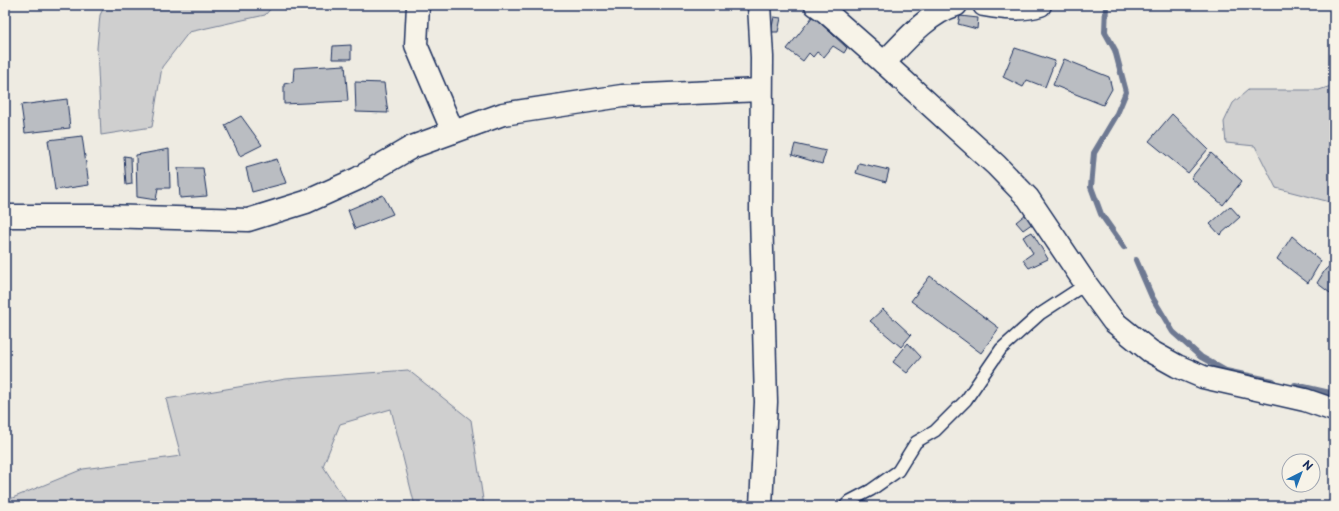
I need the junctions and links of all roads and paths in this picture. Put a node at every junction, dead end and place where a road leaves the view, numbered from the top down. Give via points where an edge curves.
1 (418, 5) edge
2 (759, 5) edge
3 (816, 5) edge
4 (956, 5) edge
5 (984, 5) edge
6 (1040, 5) edge
7 (884, 63) junction
8 (761, 90) junction
9 (453, 132) junction
10 (5, 216) edge
11 (1086, 284) junction
12 (1334, 410) edge
13 (761, 506) edge
14 (845, 506) edge

1 - 9 street via 416,45
2 - 8 street
3 - 7 street
4 - 7 street via 932,17
5 - 6 street via 1024,9
7 - 11 street via 996,165 1028,198
8 - 9 street via 622,96 503,114
8 - 13 street via 766,402
9 - 10 street via 412,147 357,179 306,202 248,220
11 - 12 street via 1113,321 1150,351 1177,366 1203,377 1305,400
11 - 14 lane via 1040,314 1001,349 966,400 935,431 916,442 898,471

